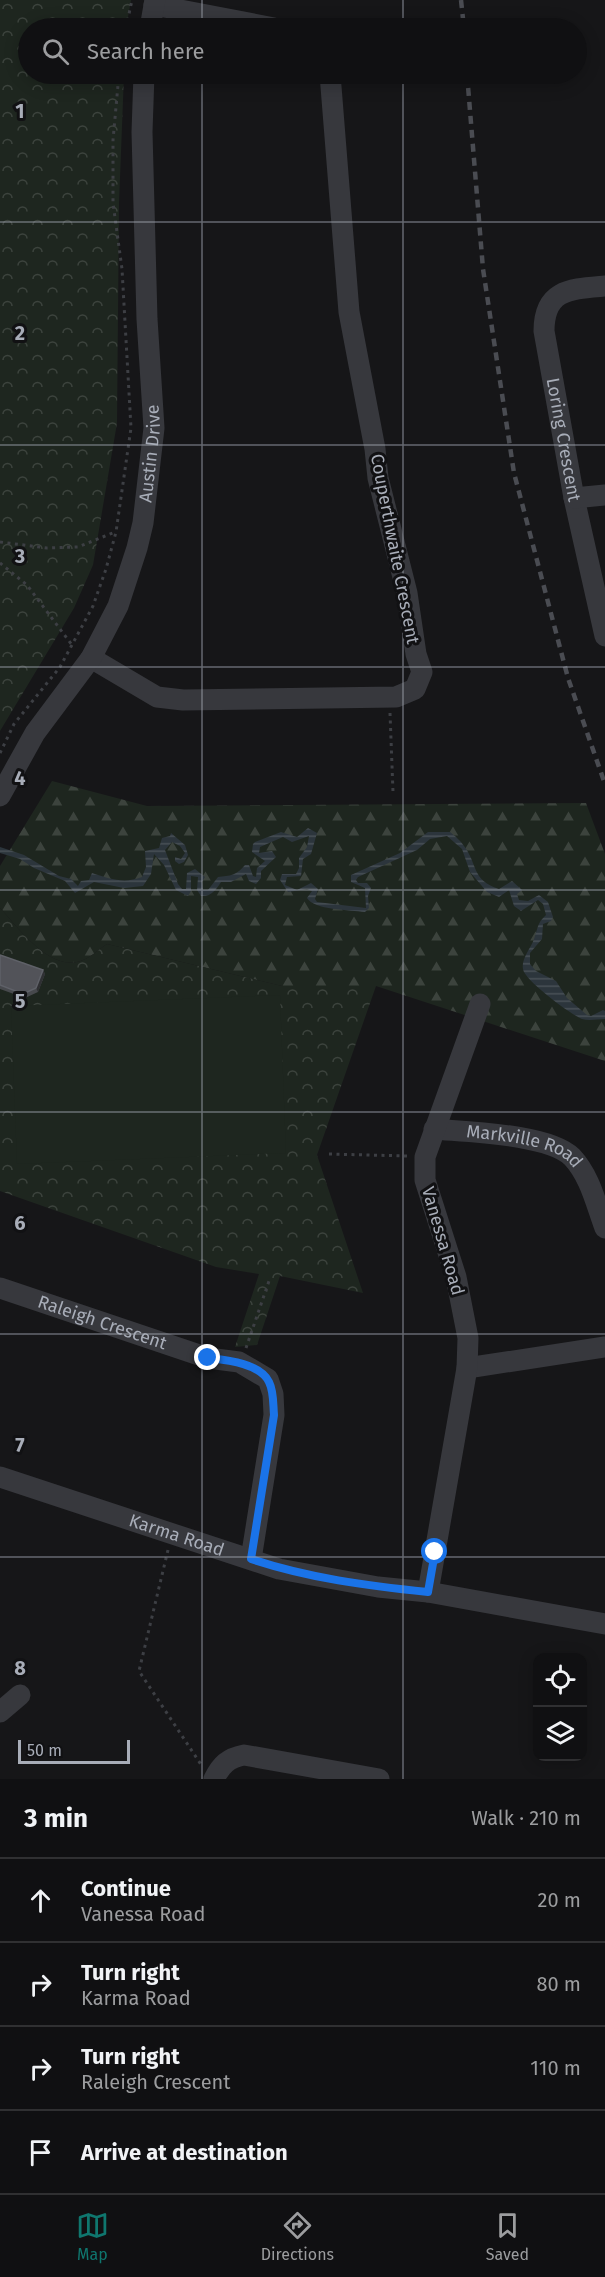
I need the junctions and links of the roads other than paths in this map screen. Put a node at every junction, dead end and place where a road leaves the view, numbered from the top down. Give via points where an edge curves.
1 (155, 3) edge
2 (152, 18) edge
3 (226, 18) edge
4 (144, 84) edge
5 (331, 84) edge
6 (605, 286) edge
7 (605, 495) edge
8 (574, 498) junction
9 (605, 636) edge
10 (91, 658) junction
11 (0, 796) edge
12 (480, 1004) dead end
13 (434, 1129) junction
14 (605, 1228) edge
15 (0, 1288) edge
16 (605, 1347) edge
17 (467, 1368) junction
18 (0, 1477) edge
19 (251, 1559) junction
20 (428, 1592) junction
21 (605, 1624) edge
22 (20, 1695) dead end
23 (0, 1712) edge
24 (210, 1775) edge
25 (379, 1779) edge

1 - 2 street
1 - 3 street
4 - 10 street, Austin Drive via 147,319 154,428 147,500 137,548 118,606
5 - 10 street, Couperthwaite Crescent via 349,312 378,478 422,672 416,689 396,696 183,700 157,697
6 - 8 street, Loring Crescent via 570,289 557,295 544,316
7 - 8 street
8 - 9 street, Loring Crescent
10 - 11 street, Austin Drive via 35,733
12 - 13 street, Vanessa Road
13 - 14 street, Markville Road via 556,1146 571,1157 591,1187
13 - 17 street, Vanessa Road via 424,1157 425,1180 456,1277 468,1338
15 - 19 street, Raleigh Crescent via 208,1358 241,1363 268,1379 274,1415
16 - 17 street
17 - 20 street, Vanessa Road
18 - 19 street, Karma Road
19 - 20 street, Karma Road via 327,1578
20 - 21 street, Karma Road
22 - 23 street
24 - 25 street via 230,1758 244,1755

